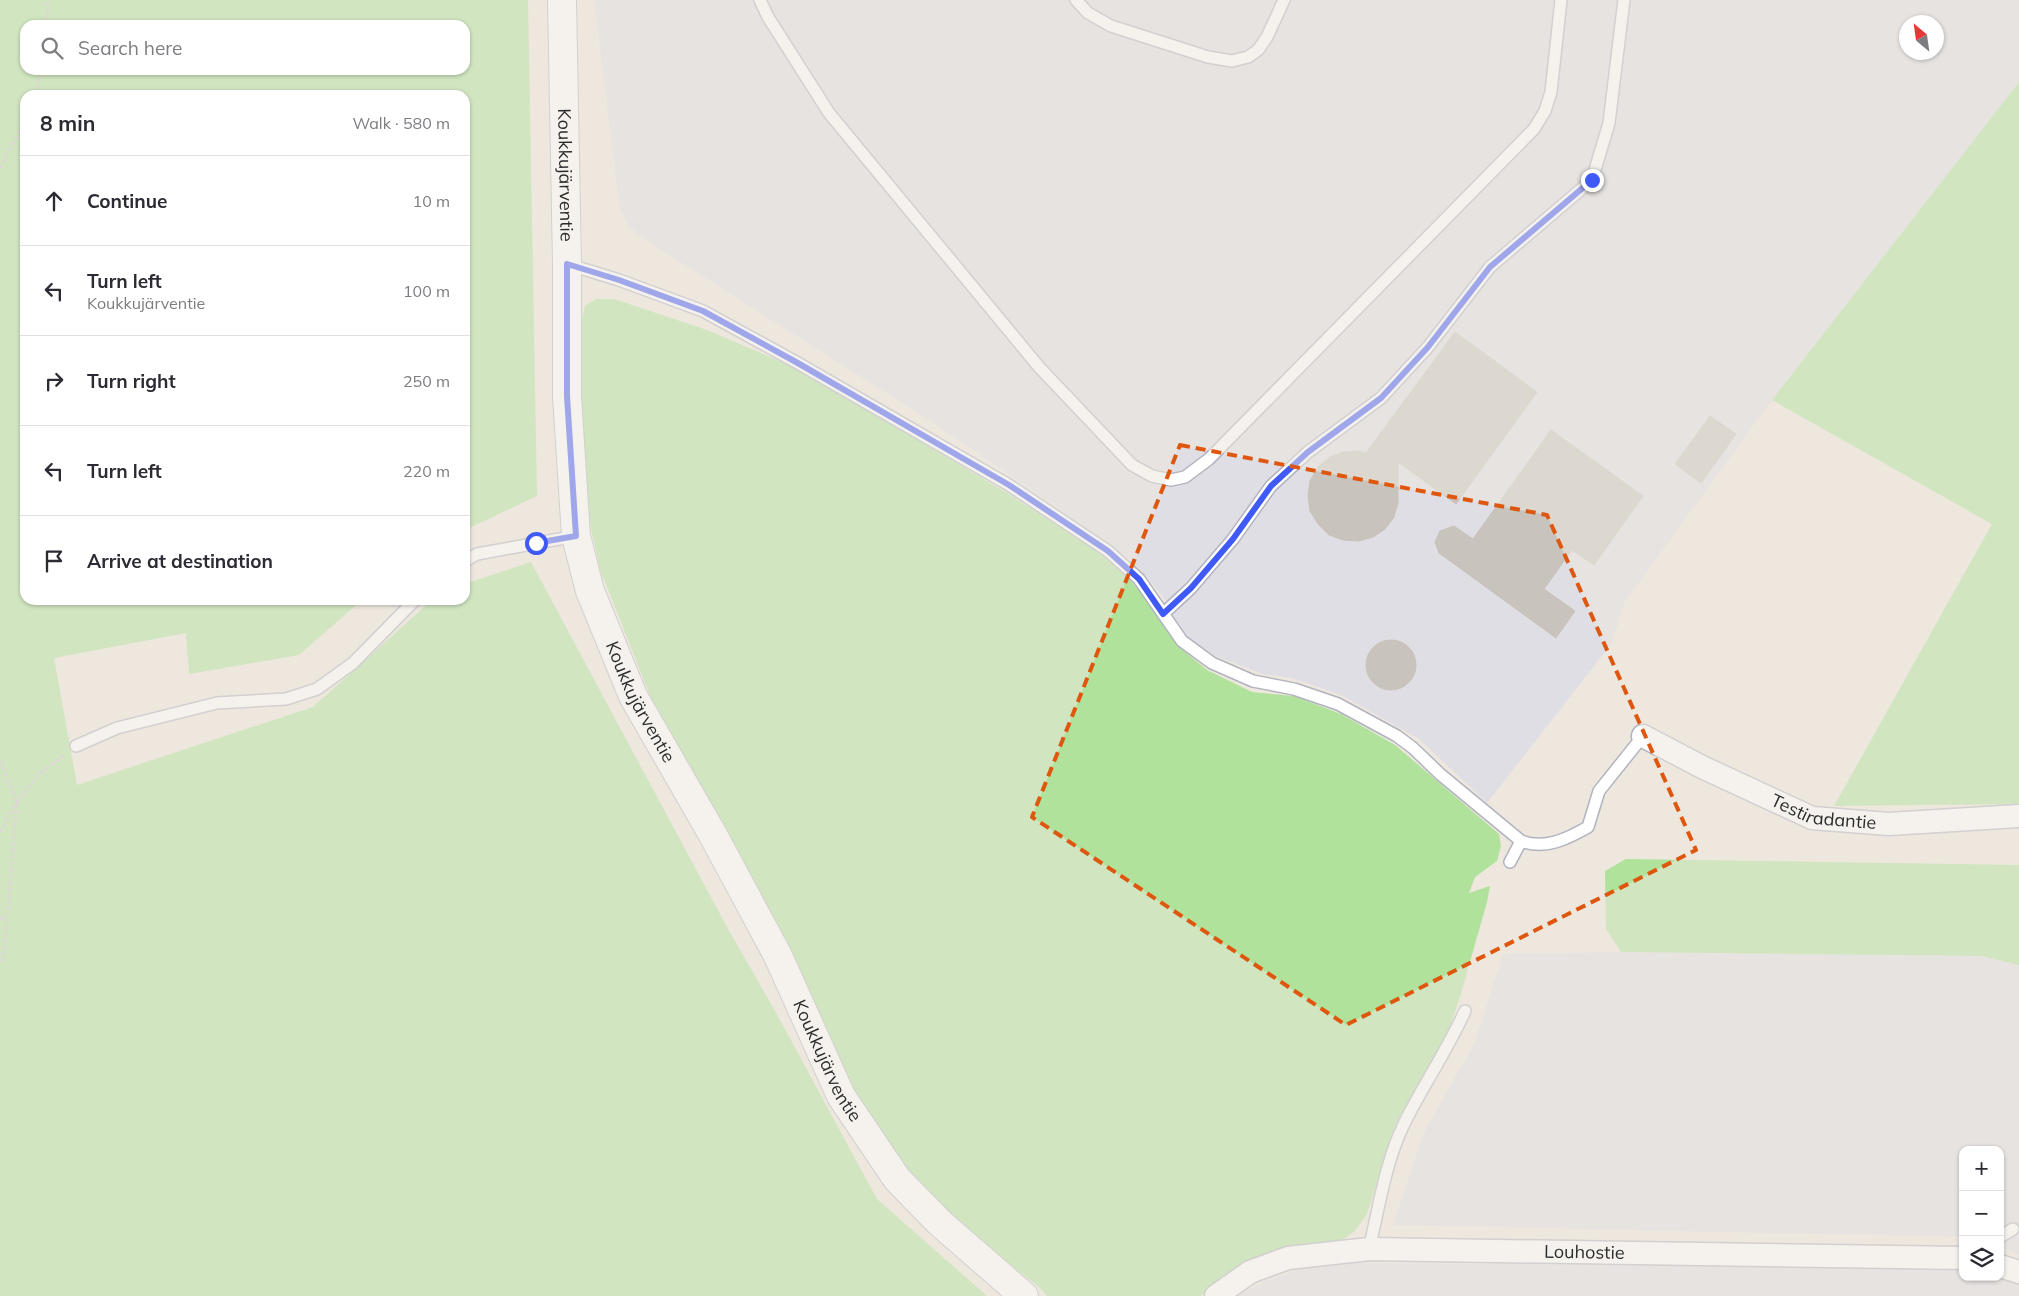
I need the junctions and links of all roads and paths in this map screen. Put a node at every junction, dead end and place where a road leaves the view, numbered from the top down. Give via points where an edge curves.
1 (47, 0) edge
2 (562, 0) edge
3 (760, 0) edge
4 (1076, 0) edge
5 (1284, 0) edge
6 (1561, 0) edge
7 (1624, 0) edge
8 (47, 20) edge
9 (39, 75) edge
10 (37, 90) edge
11 (20, 130) edge
12 (0, 168) edge
13 (567, 264) junction
14 (576, 536) junction
15 (470, 558) edge
16 (410, 605) edge
17 (1163, 614) junction
18 (1643, 736) joint
19 (76, 746) joint
20 (0, 761) edge
21 (17, 802) junction
22 (2019, 816) edge
23 (0, 832) edge
24 (1521, 842) junction
25 (1510, 862) dead end
26 (0, 917) edge
27 (7, 921) junction
28 (0, 963) edge
29 (1465, 1011) dead end
30 (2012, 1229) dead end
31 (2002, 1236) edge
32 (1369, 1249) junction
33 (1959, 1258) edge
34 (2004, 1267) edge
35 (2019, 1272) edge
36 (1024, 1296) edge
37 (1216, 1296) edge

1 - 8 path
2 - 13 street, Koukkujärventie
3 - 6 lane via 829,113 1039,367 1132,465 1152,476 1171,480 1195,472 1209,459 1534,129 1551,92
4 - 5 lane via 1088,13 1111,26 1208,57 1232,61 1248,57 1258,50
7 - 17 lane via 1609,123 1592,180 1490,267 1428,347 1381,398 1308,452 1271,486 1233,539 1191,588
9 - 10 path
11 - 12 path
13 - 14 street, Koukkujärventie via 567,396
13 - 17 lane via 703,311 1000,480 1108,551 1139,579
14 - 15 lane via 478,554
14 - 36 street, Koukkujärventie via 590,591 633,696 778,956 841,1096 897,1179 940,1223
16 - 19 lane via 352,663 317,689 286,698 217,703 117,728
17 - 24 lane via 1182,641 1212,663 1253,681 1294,689 1338,704 1397,736
18 - 22 street, Testiradantie via 1812,818 1889,824
18 - 24 lane via 1599,791 1588,827 1566,840 1534,846
19 - 21 path via 38,775
20 - 21 path
21 - 23 path
21 - 27 path
24 - 25 lane
26 - 27 path
27 - 28 path
29 - 32 lane via 1398,1138
30 - 31 lane
32 - 33 street, Louhostie
32 - 37 street, Louhostie via 1288,1258 1250,1272
34 - 35 street

